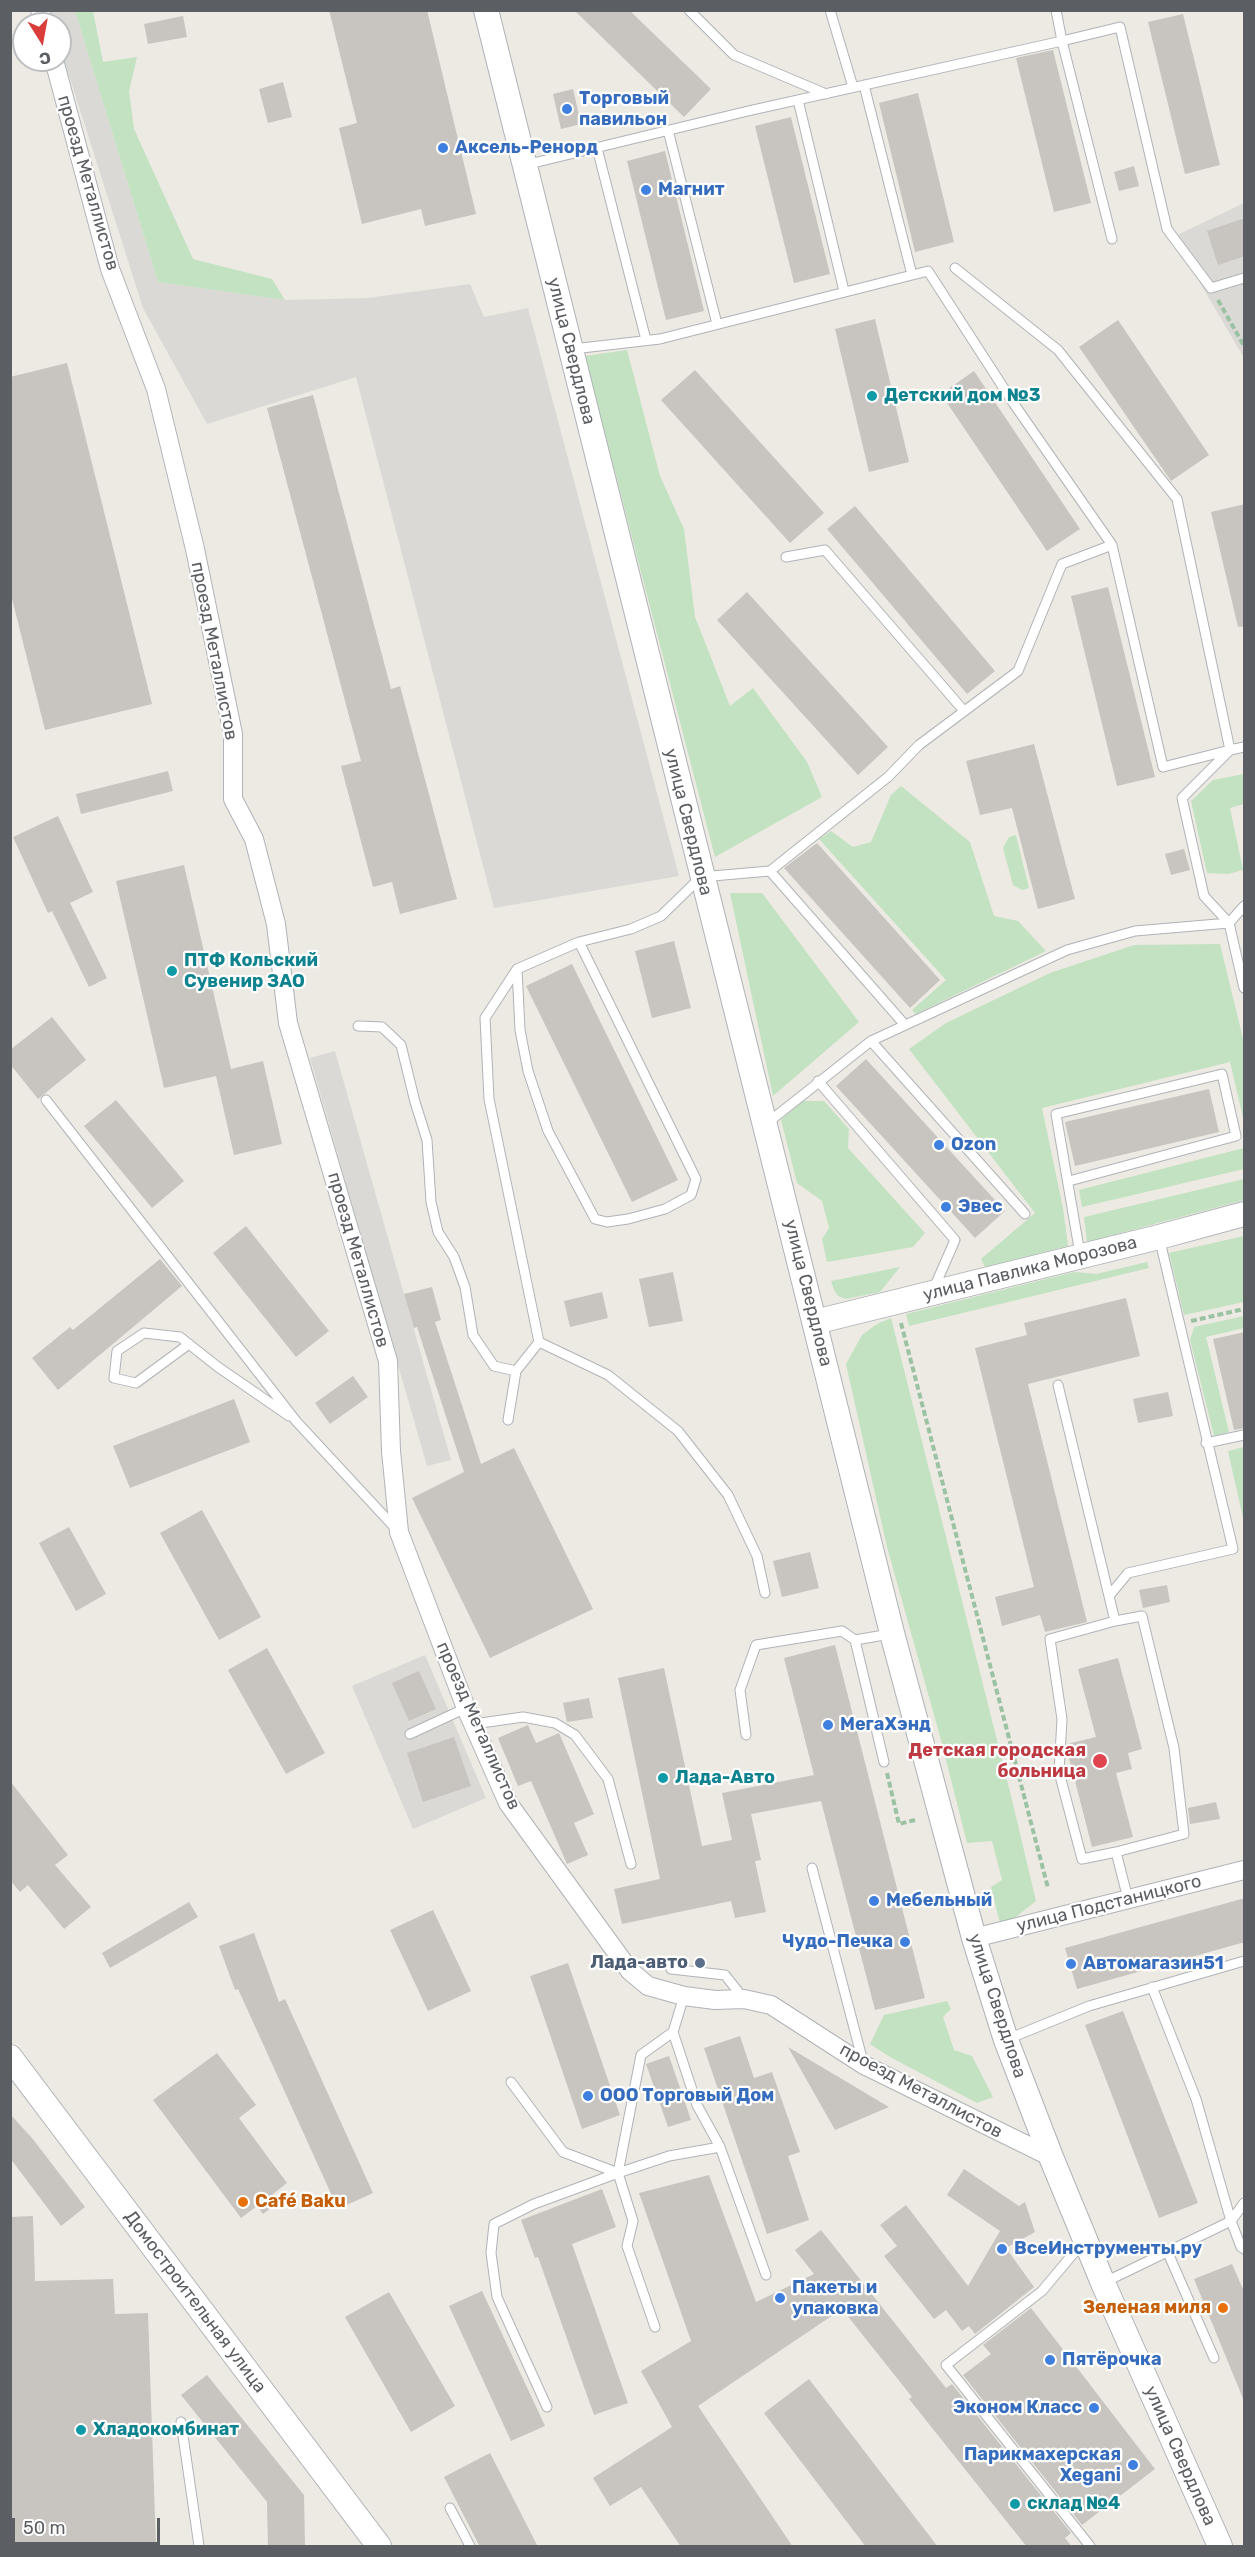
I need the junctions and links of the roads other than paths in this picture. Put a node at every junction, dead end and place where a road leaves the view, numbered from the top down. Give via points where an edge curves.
1 (486, 10) edge
2 (689, 10) edge
3 (830, 10) edge
4 (1056, 10) edge
5 (1062, 41) junction
6 (57, 72) edge
7 (864, 85) junction
8 (853, 87) junction
9 (826, 94) junction
10 (798, 100) junction
11 (668, 130) junction
12 (597, 148) junction
13 (525, 165) junction
14 (1112, 239) dead end
15 (955, 268) dead end
16 (912, 275) junction
17 (1245, 278) edge
18 (844, 291) junction
19 (717, 324) junction
20 (646, 340) junction
21 (571, 349) junction
22 (1112, 545) junction
23 (786, 557) dead end
24 (964, 711) junction
25 (1245, 747) edge
26 (1230, 750) junction
27 (770, 870) junction
28 (701, 877) junction
29 (1245, 906) edge
30 (1229, 923) junction
31 (579, 942) junction
32 (517, 969) junction
33 (1245, 988) edge
34 (905, 1025) junction
35 (358, 1026) dead end
36 (871, 1041) junction
37 (818, 1081) junction
38 (46, 1100) dead end
39 (766, 1124) junction
40 (1069, 1181) junction
41 (1025, 1214) dead end
42 (1245, 1214) edge
43 (1159, 1237) junction
44 (1080, 1257) junction
45 (931, 1293) junction
46 (815, 1322) junction
47 (539, 1342) junction
48 (189, 1344) junction
49 (516, 1371) junction
50 (1058, 1385) dead end
51 (508, 1420) dead end
52 (296, 1421) junction
53 (1245, 1435) edge
54 (1206, 1443) junction
55 (399, 1532) junction
56 (765, 1593) dead end
57 (1109, 1596) junction
58 (1115, 1621) junction
59 (892, 1633) junction
60 (855, 1640) junction
61 (470, 1716) junction
62 (411, 1734) dead end
63 (746, 1735) dead end
64 (884, 1762) road end
65 (1116, 1852) junction
66 (631, 1864) dead end
67 (812, 1868) dead end
68 (1245, 1870) edge
69 (1128, 1899) junction
70 (974, 1938) junction
71 (1245, 1961) edge
72 (671, 1969) dead end
73 (1152, 1987) junction
74 (684, 1996) junction
75 (744, 1999) junction
76 (673, 2032) junction
77 (1006, 2040) junction
78 (10, 2057) edge
79 (864, 2065) junction
80 (512, 2082) dead end
81 (720, 2147) junction
82 (1051, 2157) junction
83 (618, 2173) junction
84 (1245, 2203) edge
85 (1231, 2221) junction
86 (1085, 2240) junction
87 (1245, 2249) edge
88 (1168, 2253) junction
89 (766, 2275) dead end
90 (1102, 2283) junction
91 (656, 2327) dead end
92 (1214, 2358) dead end
93 (547, 2407) dead end
94 (181, 2422) dead end
95 (450, 2508) dead end
96 (1216, 2545) edge
97 (199, 2547) edge
98 (379, 2547) edge
99 (470, 2547) edge
100 (1090, 2547) edge

1 - 13 street, улица Свердлова
2 - 9 lane via 734,55
3 - 8 lane
4 - 5 lane
5 - 7 lane
5 - 14 lane
5 - 17 lane via 1120,27 1167,228 1211,288
6 - 55 street, проезд Металлистов via 110,269 156,389 195,549 233,734 233,799 260,858 276,924 288,1023 388,1361
7 - 8 lane
7 - 16 lane
8 - 9 lane
9 - 10 lane
10 - 11 lane
10 - 18 lane
11 - 12 lane
11 - 19 lane
12 - 13 lane
12 - 20 lane
13 - 21 street, улица Свердлова
15 - 26 lane via 1058,350 1177,499
16 - 18 lane
16 - 22 lane via 928,271
18 - 19 lane
19 - 20 lane
20 - 21 lane
21 - 28 street, улица Свердлова
22 - 24 lane via 1062,564 1018,671
22 - 26 lane via 1163,767
23 - 24 lane via 825,550
24 - 27 lane
25 - 26 lane
26 - 30 lane via 1182,798 1204,896
27 - 28 lane
27 - 34 lane
28 - 31 lane via 661,916 631,929
28 - 39 street, улица Свердлова
29 - 30 lane
30 - 33 lane
30 - 34 lane via 1135,931 1067,950
31 - 32 lane
31 - 32 lane via 696,1179 691,1195 665,1209 607,1222 595,1219 548,1131 528,1071 520,1030
32 - 47 lane via 485,1018 489,1099
34 - 36 lane
35 - 49 lane via 382,1027 401,1045 427,1140 431,1202 438,1232 454,1257 465,1287 473,1335 494,1366
36 - 37 lane
36 - 41 lane
37 - 39 lane
37 - 45 lane via 955,1240
38 - 52 lane
39 - 46 street, улица Свердлова
40 - 40 lane via 1056,1114 1222,1074 1236,1136
40 - 44 lane
42 - 43 street, улица Павлика Морозова
43 - 44 street, улица Павлика Морозова
43 - 54 lane
44 - 45 street, улица Павлика Морозова
45 - 46 street, улица Павлика Морозова
46 - 59 street, улица Свердлова
47 - 49 lane
47 - 56 lane via 608,1375 678,1431 728,1495 757,1556
48 - 48 lane via 180,1337 144,1333 117,1351 114,1378 136,1383
48 - 52 lane
49 - 51 lane
50 - 57 lane
52 - 55 lane
53 - 54 lane
54 - 57 lane via 1233,1549 1128,1573
55 - 61 street, проезд Металлистов
57 - 58 lane
58 - 65 lane via 1142,1616 1174,1748 1184,1834
58 - 65 lane via 1050,1639 1062,1719 1059,1772 1082,1859
59 - 60 lane
59 - 70 street, улица Свердлова
60 - 63 lane via 842,1632 756,1646 740,1690
60 - 64 lane
61 - 62 lane
61 - 66 lane via 522,1716 555,1723 575,1735 608,1779
61 - 74 street, проезд Металлистов via 508,1803 630,1971 648,1986
65 - 69 lane
67 - 79 lane
68 - 69 street, улица Подстаницкого
69 - 70 street, улица Подстаницкого
70 - 77 street, улица Свердлова
71 - 73 lane
72 - 75 lane via 725,1975
73 - 77 lane via 1089,2006
73 - 85 lane via 1196,2099
74 - 75 street, проезд Металлистов
74 - 76 lane
75 - 79 street, проезд Металлистов via 771,2004
76 - 81 lane via 697,2105
76 - 83 lane via 641,2055
77 - 82 street, улица Свердлова
78 - 98 street, Домостроительная улица
79 - 82 street, проезд Металлистов
80 - 83 lane via 563,2152
81 - 83 lane via 669,2156
81 - 89 lane
82 - 86 street, улица Свердлова
83 - 91 lane via 633,2221 627,2246
83 - 93 lane via 534,2204 495,2224 490,2253 497,2297
84 - 85 lane
85 - 87 lane
85 - 88 lane
86 - 90 street, улица Свердлова
86 - 100 lane via 1042,2291 946,2365
88 - 90 lane
88 - 92 lane
90 - 96 street, улица Свердлова
94 - 97 lane
95 - 99 lane

